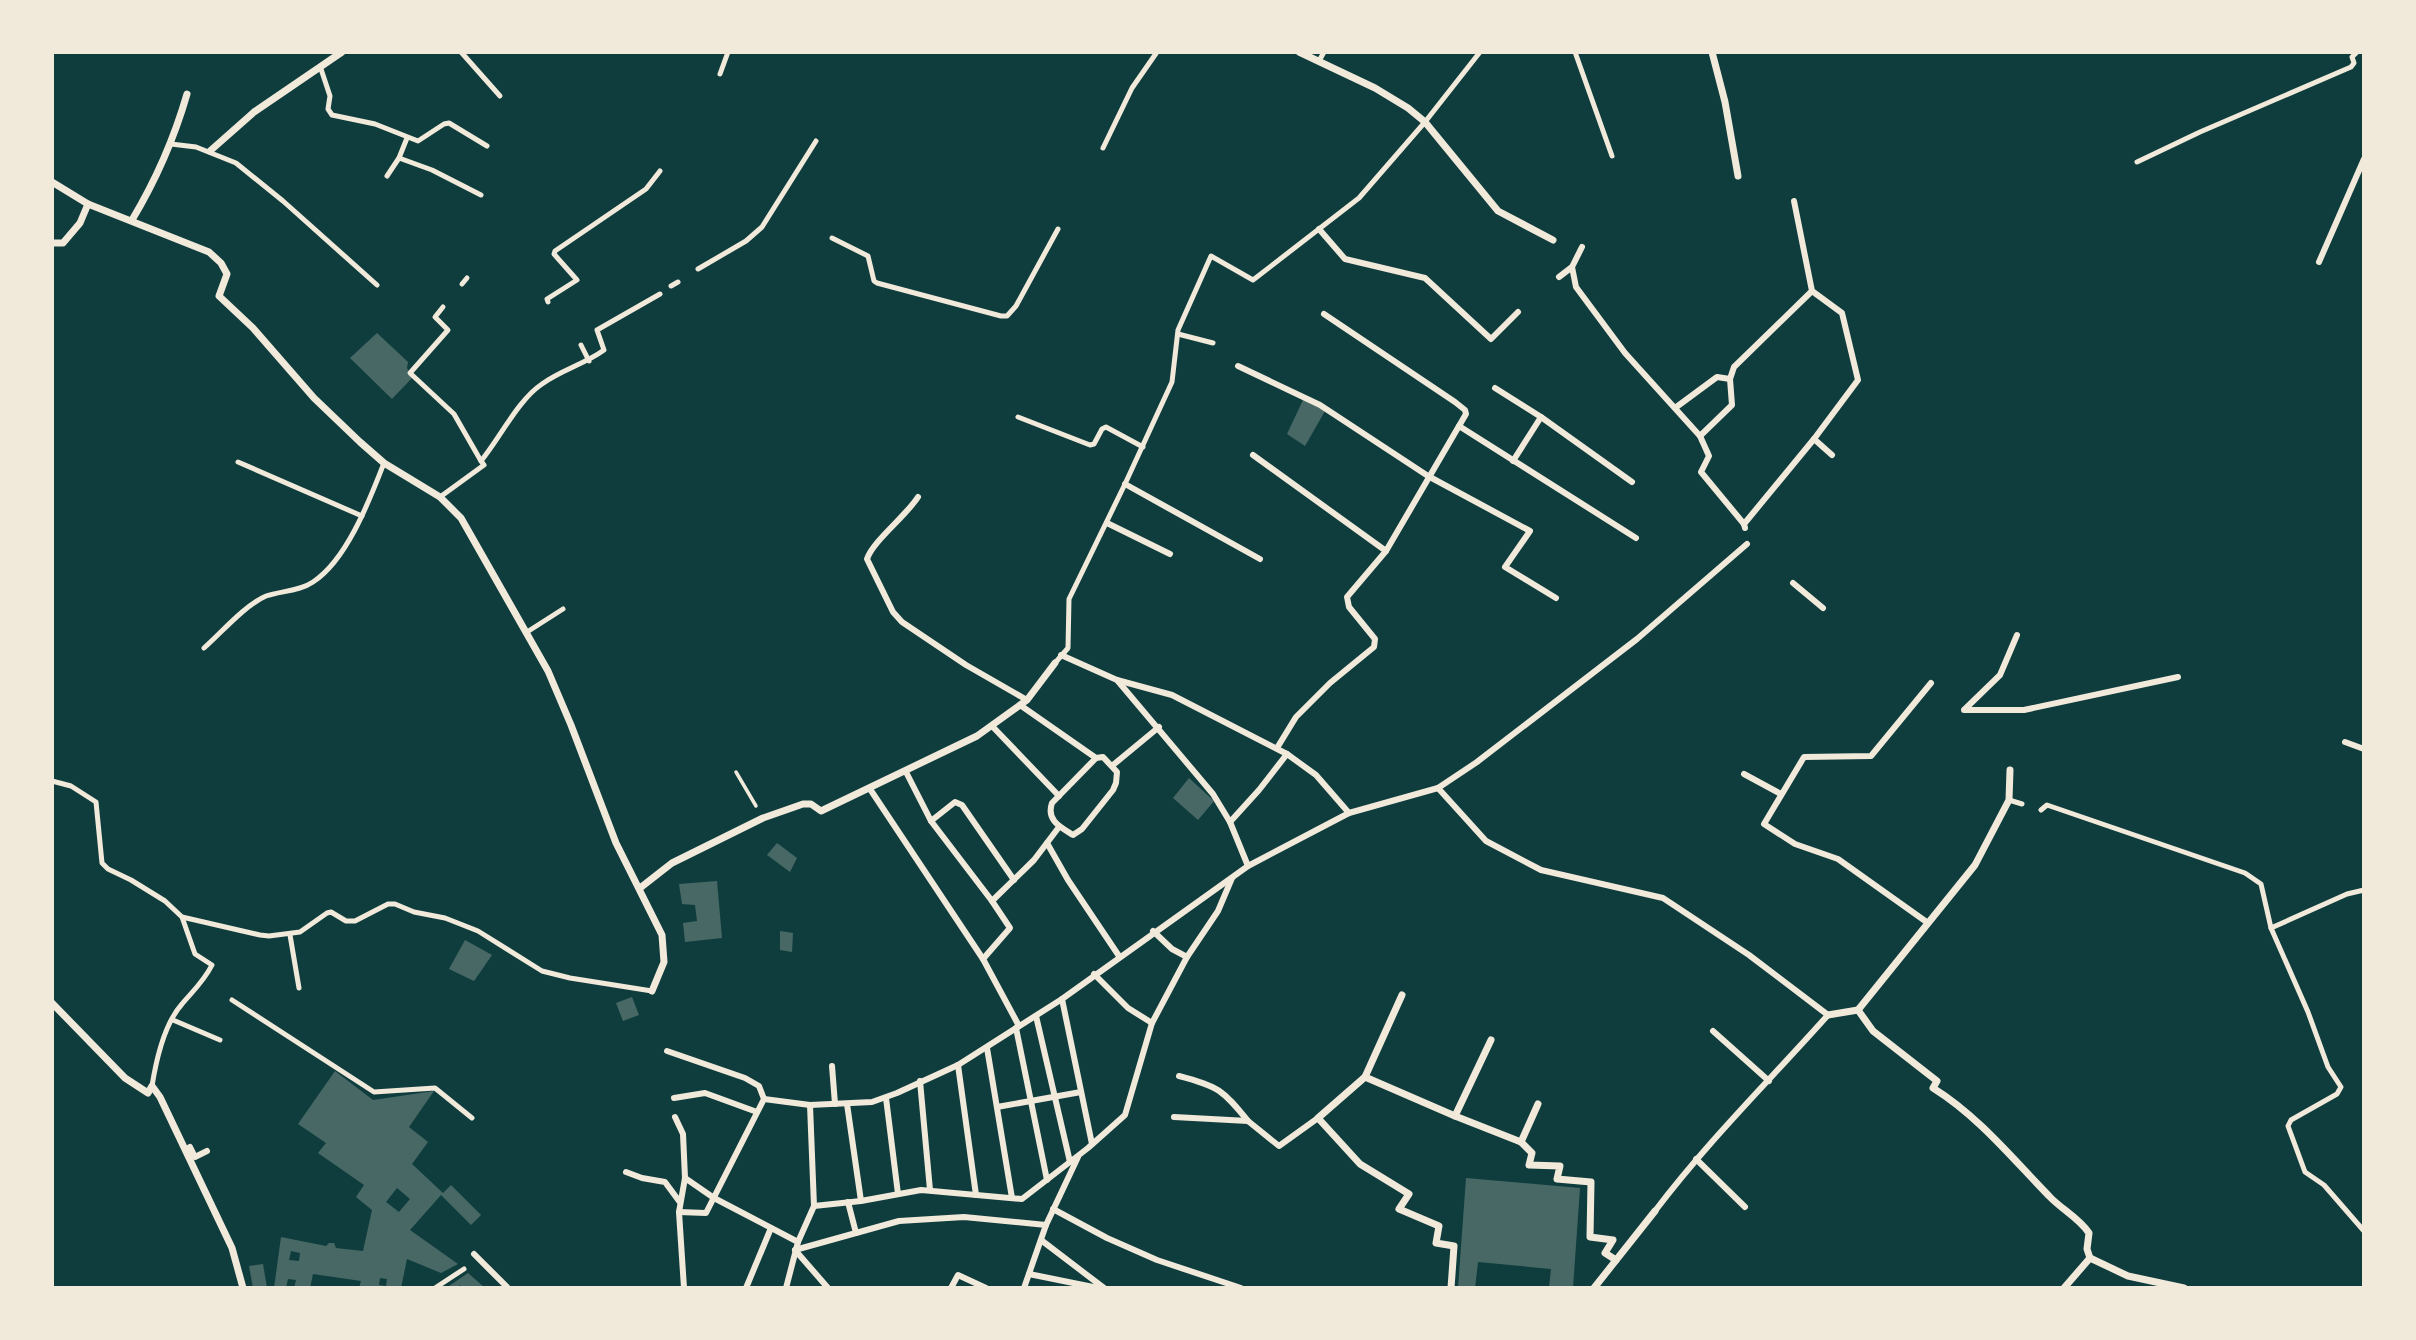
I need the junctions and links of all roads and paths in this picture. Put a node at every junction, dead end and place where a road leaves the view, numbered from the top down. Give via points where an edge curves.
1 (342, 52) edge
2 (461, 52) edge
3 (728, 52) edge
4 (1157, 52) edge
5 (1299, 52) edge
6 (1324, 52) edge
7 (1480, 52) edge
8 (1575, 52) edge
9 (1712, 52) edge
10 (2357, 52) edge
11 (1319, 61) junction
12 (320, 69) junction
13 (720, 74) dead end
14 (187, 94) dead end
15 (500, 96) dead end
16 (1424, 122) junction
17 (407, 138) junction
18 (816, 141) dead end
19 (171, 144) junction
20 (487, 146) dead end
21 (1103, 148) dead end
22 (210, 151) junction
23 (1612, 156) dead end
24 (399, 158) junction
25 (2364, 159) edge
26 (2137, 162) dead end
27 (660, 172) dead end
28 (387, 176) dead end
29 (1738, 176) dead end
30 (52, 181) edge
31 (481, 195) dead end
32 (1794, 201) dead end
33 (88, 204) junction
34 (132, 220) junction
35 (1058, 229) dead end
36 (1319, 229) junction
37 (832, 239) dead end
38 (1553, 240) dead end
39 (52, 243) edge
40 (1582, 247) dead end
41 (2319, 262) dead end
42 (1572, 267) junction
43 (698, 269) dead end
44 (1559, 277) dead end
45 (467, 278) dead end
46 (678, 282) dead end
47 (462, 284) dead end
48 (377, 285) dead end
49 (671, 286) dead end
50 (1812, 291) junction
51 (660, 294) dead end
52 (548, 302) dead end
53 (443, 307) dead end
54 (1518, 312) dead end
55 (1324, 314) dead end
56 (1178, 334) junction
57 (1213, 343) dead end
58 (581, 345) dead end
59 (589, 361) junction
60 (1238, 366) dead end
61 (1730, 379) junction
62 (1495, 388) dead end
63 (1675, 408) junction
64 (1018, 417) dead end
65 (1541, 417) junction
66 (1459, 426) junction
67 (1700, 436) junction
68 (1814, 439) junction
69 (1143, 447) junction
70 (1253, 455) dead end
71 (1832, 455) dead end
72 (1513, 460) junction
73 (481, 461) junction
74 (237, 462) dead end
75 (384, 463) junction
76 (1428, 476) junction
77 (1632, 482) dead end
78 (1125, 484) junction
79 (440, 497) junction
80 (918, 497) dead end
81 (362, 516) junction
82 (1107, 523) junction
83 (1636, 538) dead end
84 (1747, 544) dead end
85 (1386, 551) junction
86 (1170, 554) dead end
87 (1260, 559) dead end
88 (1793, 583) dead end
89 (1556, 598) dead end
90 (1823, 608) dead end
91 (563, 609) dead end
92 (527, 632) junction
93 (2017, 635) dead end
94 (204, 648) dead end
95 (1061, 655) junction
96 (1055, 663) joint
97 (2178, 677) dead end
98 (1117, 680) junction
99 (1931, 683) dead end
100 (1023, 703) junction
101 (992, 726) junction
102 (1159, 727) junction
103 (2345, 742) dead end
104 (1277, 748) junction
105 (2364, 749) edge
106 (1287, 754) junction
107 (1096, 758) junction
108 (1113, 765) junction
109 (2010, 770) dead end
110 (736, 772) dead end
111 (906, 772) junction
112 (1744, 774) dead end
113 (52, 781) edge
114 (1438, 788) junction
115 (870, 789) junction
116 (1781, 794) junction
117 (1059, 796) junction
118 (2009, 800) junction
119 (2022, 804) dead end
120 (2042, 810) dead end
121 (1349, 813) junction
122 (763, 818) junction
123 (931, 821) junction
124 (1230, 822) junction
125 (1059, 827) junction
126 (1047, 843) junction
127 (1248, 866) junction
128 (1233, 877) junction
129 (1014, 880) junction
130 (640, 888) junction
131 (2364, 890) edge
132 (992, 901) junction
133 (182, 917) junction
134 (1928, 923) junction
135 (2271, 928) junction
136 (1153, 931) junction
137 (290, 934) junction
138 (1119, 956) junction
139 (1187, 957) junction
140 (983, 959) junction
141 (1094, 974) junction
142 (299, 988) dead end
143 (652, 991) joint
144 (1402, 995) dead end
145 (1062, 999) junction
146 (232, 1000) dead end
147 (52, 1003) edge
148 (1858, 1010) junction
149 (1828, 1015) junction
150 (1036, 1016) junction
151 (173, 1020) junction
152 (1152, 1023) junction
153 (1017, 1027) junction
154 (1713, 1031) dead end
155 (220, 1040) dead end
156 (1491, 1040) dead end
157 (987, 1048) junction
158 (667, 1051) dead end
159 (958, 1065) junction
160 (832, 1066) dead end
161 (1179, 1076) dead end
162 (1365, 1077) junction
163 (920, 1081) junction
164 (1769, 1081) junction
165 (152, 1087) junction
166 (1081, 1092) junction
167 (1055, 1097) junction
168 (674, 1098) dead end
169 (886, 1098) junction
170 (764, 1099) junction
171 (1031, 1100) junction
172 (835, 1104) junction
173 (847, 1104) junction
174 (1538, 1104) dead end
175 (810, 1105) junction
176 (997, 1107) junction
177 (757, 1112) junction
178 (1455, 1116) junction
179 (675, 1117) dead end
180 (1174, 1117) dead end
181 (472, 1118) dead end
182 (1318, 1118) junction
183 (1248, 1121) junction
184 (1521, 1142) junction
185 (1092, 1144) junction
186 (186, 1150) junction
187 (207, 1151) dead end
188 (1079, 1156) junction
189 (1696, 1159) junction
190 (1069, 1162) junction
191 (626, 1172) dead end
192 (685, 1178) junction
193 (1047, 1180) junction
194 (930, 1190) junction
195 (898, 1194) junction
196 (976, 1195) junction
197 (715, 1198) junction
198 (1012, 1198) junction
199 (861, 1200) junction
200 (679, 1201) junction
201 (848, 1202) junction
202 (814, 1206) junction
203 (1745, 1207) dead end
204 (1053, 1209) junction
205 (1655, 1211) joint
206 (679, 1212) junction
207 (1046, 1226) junction
208 (771, 1228) junction
209 (2364, 1231) edge
210 (856, 1233) junction
211 (1041, 1240) junction
212 (798, 1242) junction
213 (795, 1250) junction
214 (474, 1254) dead end
215 (2090, 1258) junction
216 (1616, 1260) junction
217 (464, 1269) dead end
218 (1029, 1274) junction
219 (243, 1287) edge
220 (435, 1287) edge
221 (508, 1287) edge
222 (684, 1287) edge
223 (746, 1287) edge
224 (786, 1287) edge
225 (828, 1287) edge
226 (951, 1287) edge
227 (986, 1287) edge
228 (1024, 1287) edge
229 (1098, 1287) edge
230 (1104, 1287) edge
231 (1241, 1287) edge
232 (1451, 1287) edge
233 (1594, 1287) edge
234 (2064, 1287) edge
235 (2184, 1287) edge

1 - 12 street
2 - 15 lane
3 - 13 lane
4 - 21 lane via 1132,88
5 - 11 street
6 - 11 lane
7 - 16 lane
8 - 23 lane
9 - 29 street
10 - 26 lane via 2351,67
11 - 16 street via 1392,97
12 - 17 lane via 330,96 330,114 375,124
12 - 22 street via 254,112
14 - 19 street
16 - 36 lane via 1359,198
16 - 38 street via 1499,211
17 - 20 lane via 422,140 449,123
17 - 24 lane
18 - 43 lane via 762,227
19 - 22 lane
19 - 34 street
22 - 48 lane via 236,163
24 - 28 lane
24 - 31 lane
25 - 41 street
27 - 52 lane via 646,188 555,251 577,280
30 - 33 street
32 - 50 street
33 - 34 street
33 - 39 street via 80,223 63,243
34 - 75 street via 209,252 221,263 227,274 219,296 314,398
35 - 37 lane via 1007,316 877,283 869,256
36 - 54 street via 1345,259 1425,278 1491,339
36 - 56 lane via 1253,280 1211,256
40 - 42 street
42 - 44 street
42 - 63 street via 1576,287 1625,353
45 - 47 lane
46 - 49 lane
50 - 61 street via 1734,367
50 - 68 street via 1842,313 1858,380
51 - 59 lane via 597,330 604,350
53 - 73 lane via 435,317 448,330 410,373 453,412
55 - 66 street via 1465,410
56 - 57 lane
56 - 69 lane via 1171,382
58 - 59 lane
59 - 73 lane via 541,384
60 - 76 street via 1320,405
61 - 63 street via 1717,377
61 - 67 street via 1732,405
62 - 65 street
63 - 67 street
64 - 69 lane via 1090,445 1106,427
65 - 72 street
65 - 77 street
66 - 72 street
66 - 76 street
67 - 68 street via 1709,456 1701,472 1744,526
68 - 71 street
69 - 78 lane
70 - 85 street
72 - 83 street
73 - 79 lane via 484,465
74 - 81 lane
75 - 79 street
75 - 81 lane
76 - 85 street
76 - 89 street via 1530,531 1505,567
78 - 82 lane
78 - 87 street
79 - 92 street via 461,518
80 - 100 street via 867,559 893,612
81 - 94 lane via 337,558 313,582 258,601
82 - 86 street
82 - 95 lane via 1069,599 1068,648
84 - 114 street via 1637,639
85 - 104 street via 1346,600 1373,635 1374,647 1296,717
88 - 90 street
91 - 92 lane
92 - 130 street via 548,671 616,843
93 - 97 street via 2000,675 1964,710 2024,710
95 - 96 lane
95 - 98 street
96 - 100 street
98 - 102 street
98 - 104 street via 1172,695
99 - 116 street via 1871,756 1804,757
100 - 101 street
100 - 107 street
101 - 111 street
101 - 117 street
102 - 108 street
102 - 124 street
103 - 105 street
104 - 106 street
106 - 121 street via 1316,775
106 - 124 street
107 - 108 street via 1103,757
107 - 117 street
108 - 125 street via 1117,772 1113,790 1082,829 1073,835
109 - 118 street
110 - 122 path
111 - 115 street
111 - 123 street
112 - 116 street
113 - 133 lane via 71,786 96,802 102,863 165,901
114 - 121 street
114 - 149 street via 1486,841 1541,870 1663,898
115 - 122 street via 821,811 803,804
115 - 140 street
116 - 134 street via 1765,824 1795,844 1838,859
117 - 125 street via 1049,812
118 - 119 lane
118 - 134 street via 1975,864
120 - 135 lane via 2047,805 2086,817 2245,873 2262,884
121 - 127 street
122 - 130 street via 672,863
123 - 129 street via 955,802 962,805
123 - 132 street
124 - 127 street
125 - 126 street
126 - 129 street
126 - 138 street
127 - 128 street
128 - 136 street
128 - 139 street via 1218,911
129 - 132 street
130 - 143 street via 662,935 664,952
131 - 135 lane
132 - 140 street via 1010,929
133 - 137 lane via 260,935
133 - 151 lane via 195,954 212,965
134 - 148 street
135 - 209 lane via 2340,1087 2337,1094 2288,1126 2305,1172 2324,1185
136 - 138 street
136 - 139 street
137 - 142 lane
137 - 143 lane via 327,913 355,921 395,904 478,931 542,971
138 - 141 street
139 - 152 street
140 - 153 street
141 - 145 street
141 - 152 street via 1128,1008
144 - 162 street
145 - 150 street
145 - 166 street
146 - 181 lane via 374,1092 435,1088
147 - 165 street via 125,1078 148,1093
148 - 149 street
148 - 215 street via 1873,1031 1937,1082 1933,1088 1968,1114 2082,1225 2089,1233
149 - 164 street
150 - 153 street
150 - 167 street
151 - 155 lane
151 - 165 lane via 157,1057
152 - 185 street via 1125,1115
153 - 157 street
153 - 171 street
154 - 164 street
156 - 178 street
157 - 159 street
157 - 176 street
158 - 170 street via 745,1078 759,1086
159 - 163 street
159 - 196 street
160 - 172 street
161 - 183 street via 1210,1084 1227,1095
162 - 178 street
162 - 182 street
163 - 169 street
163 - 194 street
164 - 189 street
165 - 186 street
166 - 167 street
166 - 185 street
167 - 171 street
167 - 190 street
168 - 177 street via 705,1093
169 - 173 street
169 - 195 street
170 - 175 street
170 - 177 street
171 - 176 street
171 - 193 street
172 - 173 street
172 - 175 street
173 - 199 street
174 - 184 street
175 - 202 street
176 - 198 street
177 - 197 street
178 - 184 street
179 - 192 street via 682,1134
180 - 183 street
182 - 183 street via 1279,1146
182 - 232 street via 1360,1164 1409,1194 1399,1209 1439,1226 1436,1243 1454,1246
184 - 216 street via 1532,1153 1529,1165 1560,1166 1557,1179 1591,1182 1590,1237 1613,1240 1605,1253
185 - 188 street
186 - 187 street via 190,1147 195,1157
186 - 219 street via 232,1248
188 - 190 street
188 - 204 street
189 - 203 street
189 - 205 street
190 - 193 street
191 - 200 street via 665,1182
192 - 197 street
192 - 200 street
193 - 198 street via 1022,1199
194 - 195 street
194 - 196 street
195 - 199 street
196 - 198 street
197 - 206 street via 706,1213
197 - 208 street
199 - 201 street
200 - 206 street
201 - 202 street
201 - 210 street
202 - 212 street
204 - 207 street
204 - 231 street via 1157,1260
205 - 216 street
206 - 222 street
207 - 210 street via 964,1217 899,1222
207 - 211 street
208 - 212 street
208 - 223 street
210 - 213 street
211 - 218 street
211 - 230 street
212 - 213 street
213 - 224 street
213 - 225 street
214 - 221 street
215 - 234 street
215 - 235 street via 2128,1276
216 - 233 street
217 - 220 lane
218 - 228 street
218 - 229 street
226 - 227 street via 958,1275

